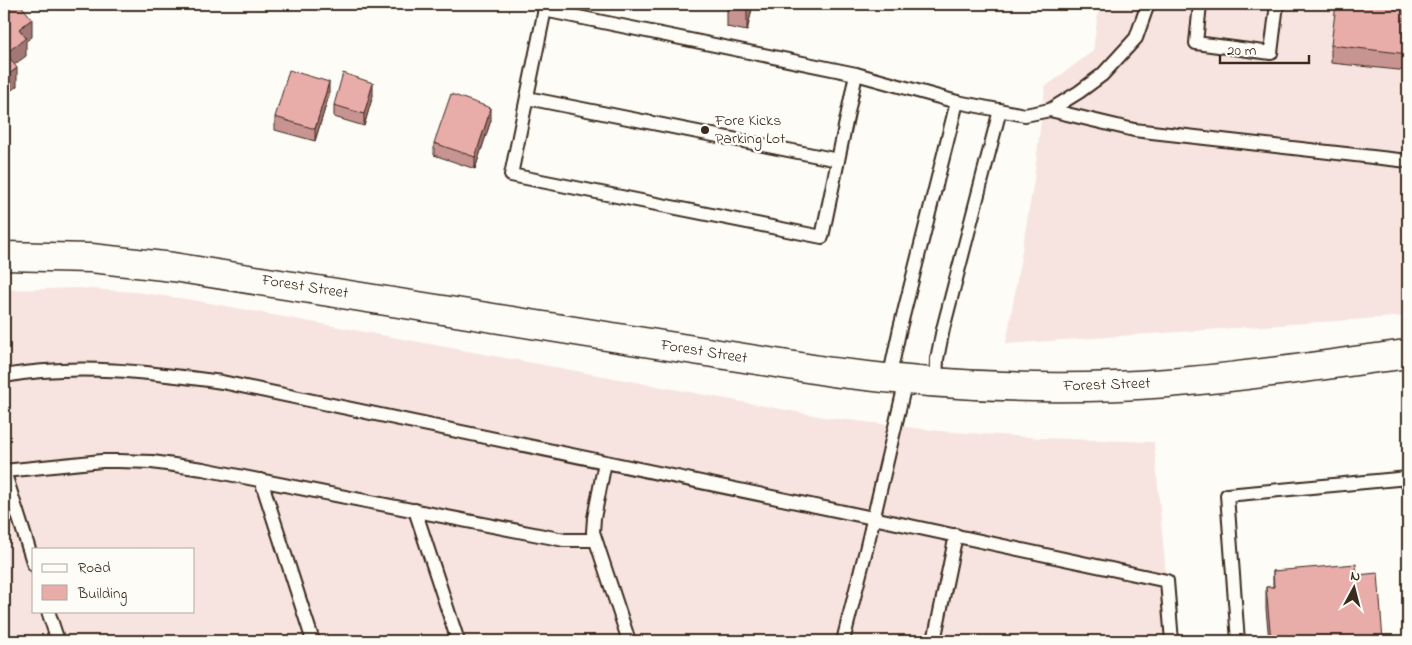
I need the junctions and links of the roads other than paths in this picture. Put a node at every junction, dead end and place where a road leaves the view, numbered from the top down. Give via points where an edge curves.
1 (1148, 4) edge
2 (1200, 4) edge
3 (1277, 4) edge
4 (545, 7) edge
5 (856, 74) junction
6 (527, 98) junction
7 (958, 102) junction
8 (1000, 110) junction
9 (1050, 110) junction
10 (838, 160) junction
11 (1408, 161) edge
12 (4, 256) edge
13 (1408, 354) edge
14 (4, 376) edge
15 (897, 379) junction
16 (936, 383) junction
17 (605, 462) junction
18 (4, 471) edge
19 (1408, 478) edge
20 (261, 480) junction
21 (415, 510) junction
22 (873, 518) junction
23 (956, 535) junction
24 (595, 540) junction
25 (32, 560) edge
26 (48, 612) edge
27 (58, 641) edge
28 (313, 641) edge
29 (458, 641) edge
30 (629, 641) edge
31 (843, 641) edge
32 (934, 641) edge
33 (1172, 641) edge
34 (1238, 641) edge

1 - 9 lane via 1134,42 1102,75
2 - 3 lane via 1196,44 1271,53
4 - 5 lane
4 - 6 lane
5 - 7 lane
5 - 10 lane
6 - 10 lane
6 - 10 lane via 512,175 822,237
7 - 8 lane
7 - 15 lane via 897,340
8 - 9 lane via 1025,115
8 - 16 lane via 943,329
9 - 11 lane via 1134,130
12 - 15 main road, Forest Street via 91,258 173,267 832,372
13 - 16 main road, Forest Street via 1150,384 1047,387
14 - 17 lane via 74,369 178,376
15 - 16 main road, Forest Street
15 - 22 lane
17 - 22 lane
17 - 24 lane via 593,525
18 - 20 lane via 102,461 135,461 187,466
18 - 25 lane
19 - 34 lane via 1226,495
20 - 21 lane
20 - 28 lane
21 - 24 lane via 564,540
21 - 29 lane
22 - 23 lane
22 - 31 lane
23 - 32 lane
23 - 33 lane via 1167,581
24 - 30 lane
26 - 27 lane

